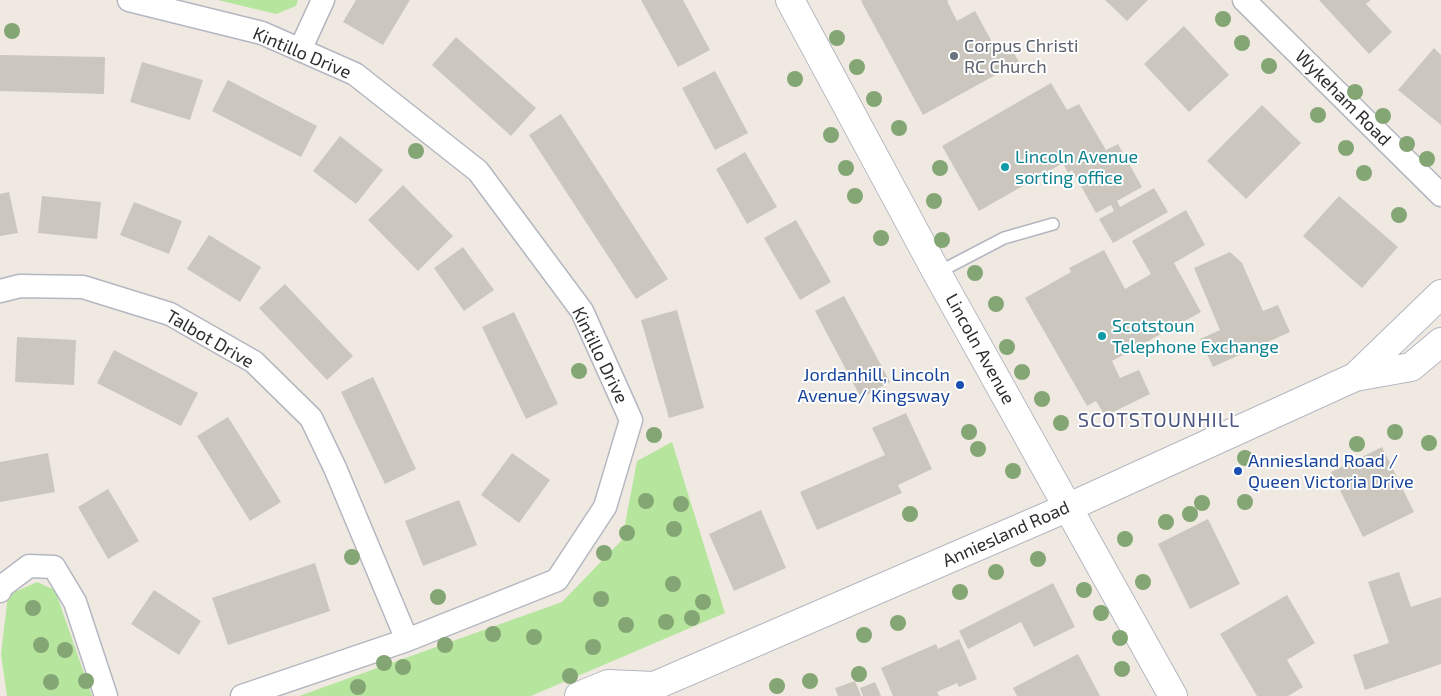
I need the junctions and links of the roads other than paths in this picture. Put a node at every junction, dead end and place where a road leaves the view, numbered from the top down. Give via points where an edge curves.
1 (130, 0) edge
2 (323, 0) edge
3 (790, 0) edge
4 (1244, 0) edge
5 (300, 50) junction
6 (1441, 195) edge
7 (1053, 224) dead end
8 (937, 273) junction
9 (0, 291) edge
10 (1441, 294) edge
11 (1441, 342) edge
12 (1355, 377) junction
13 (1068, 507) junction
14 (0, 591) edge
15 (408, 640) junction
16 (652, 693) edge
17 (106, 696) edge
18 (242, 696) edge
19 (579, 696) edge
20 (1173, 696) edge

1 - 5 street, Kintillo Drive via 262,33
2 - 5 street
3 - 8 street, Lincoln Avenue
4 - 6 street, Wykeham Road
5 - 15 street, Kintillo Drive via 355,74 478,171 582,311 631,420 605,507 557,580
7 - 8 lane via 1004,238
8 - 13 street, Lincoln Avenue
9 - 15 street, Talbot Drive via 20,286 83,287 170,314 254,362 311,418
10 - 12 street, Anniesland Road
11 - 12 street, Anniesland Road via 1411,367
12 - 13 street, Anniesland Road
13 - 16 street, Anniesland Road
13 - 20 street, Lincoln Avenue
14 - 17 street via 29,566 54,567 75,602
15 - 18 street, Kintillo Drive
16 - 19 street, Anniesland Road via 608,684

